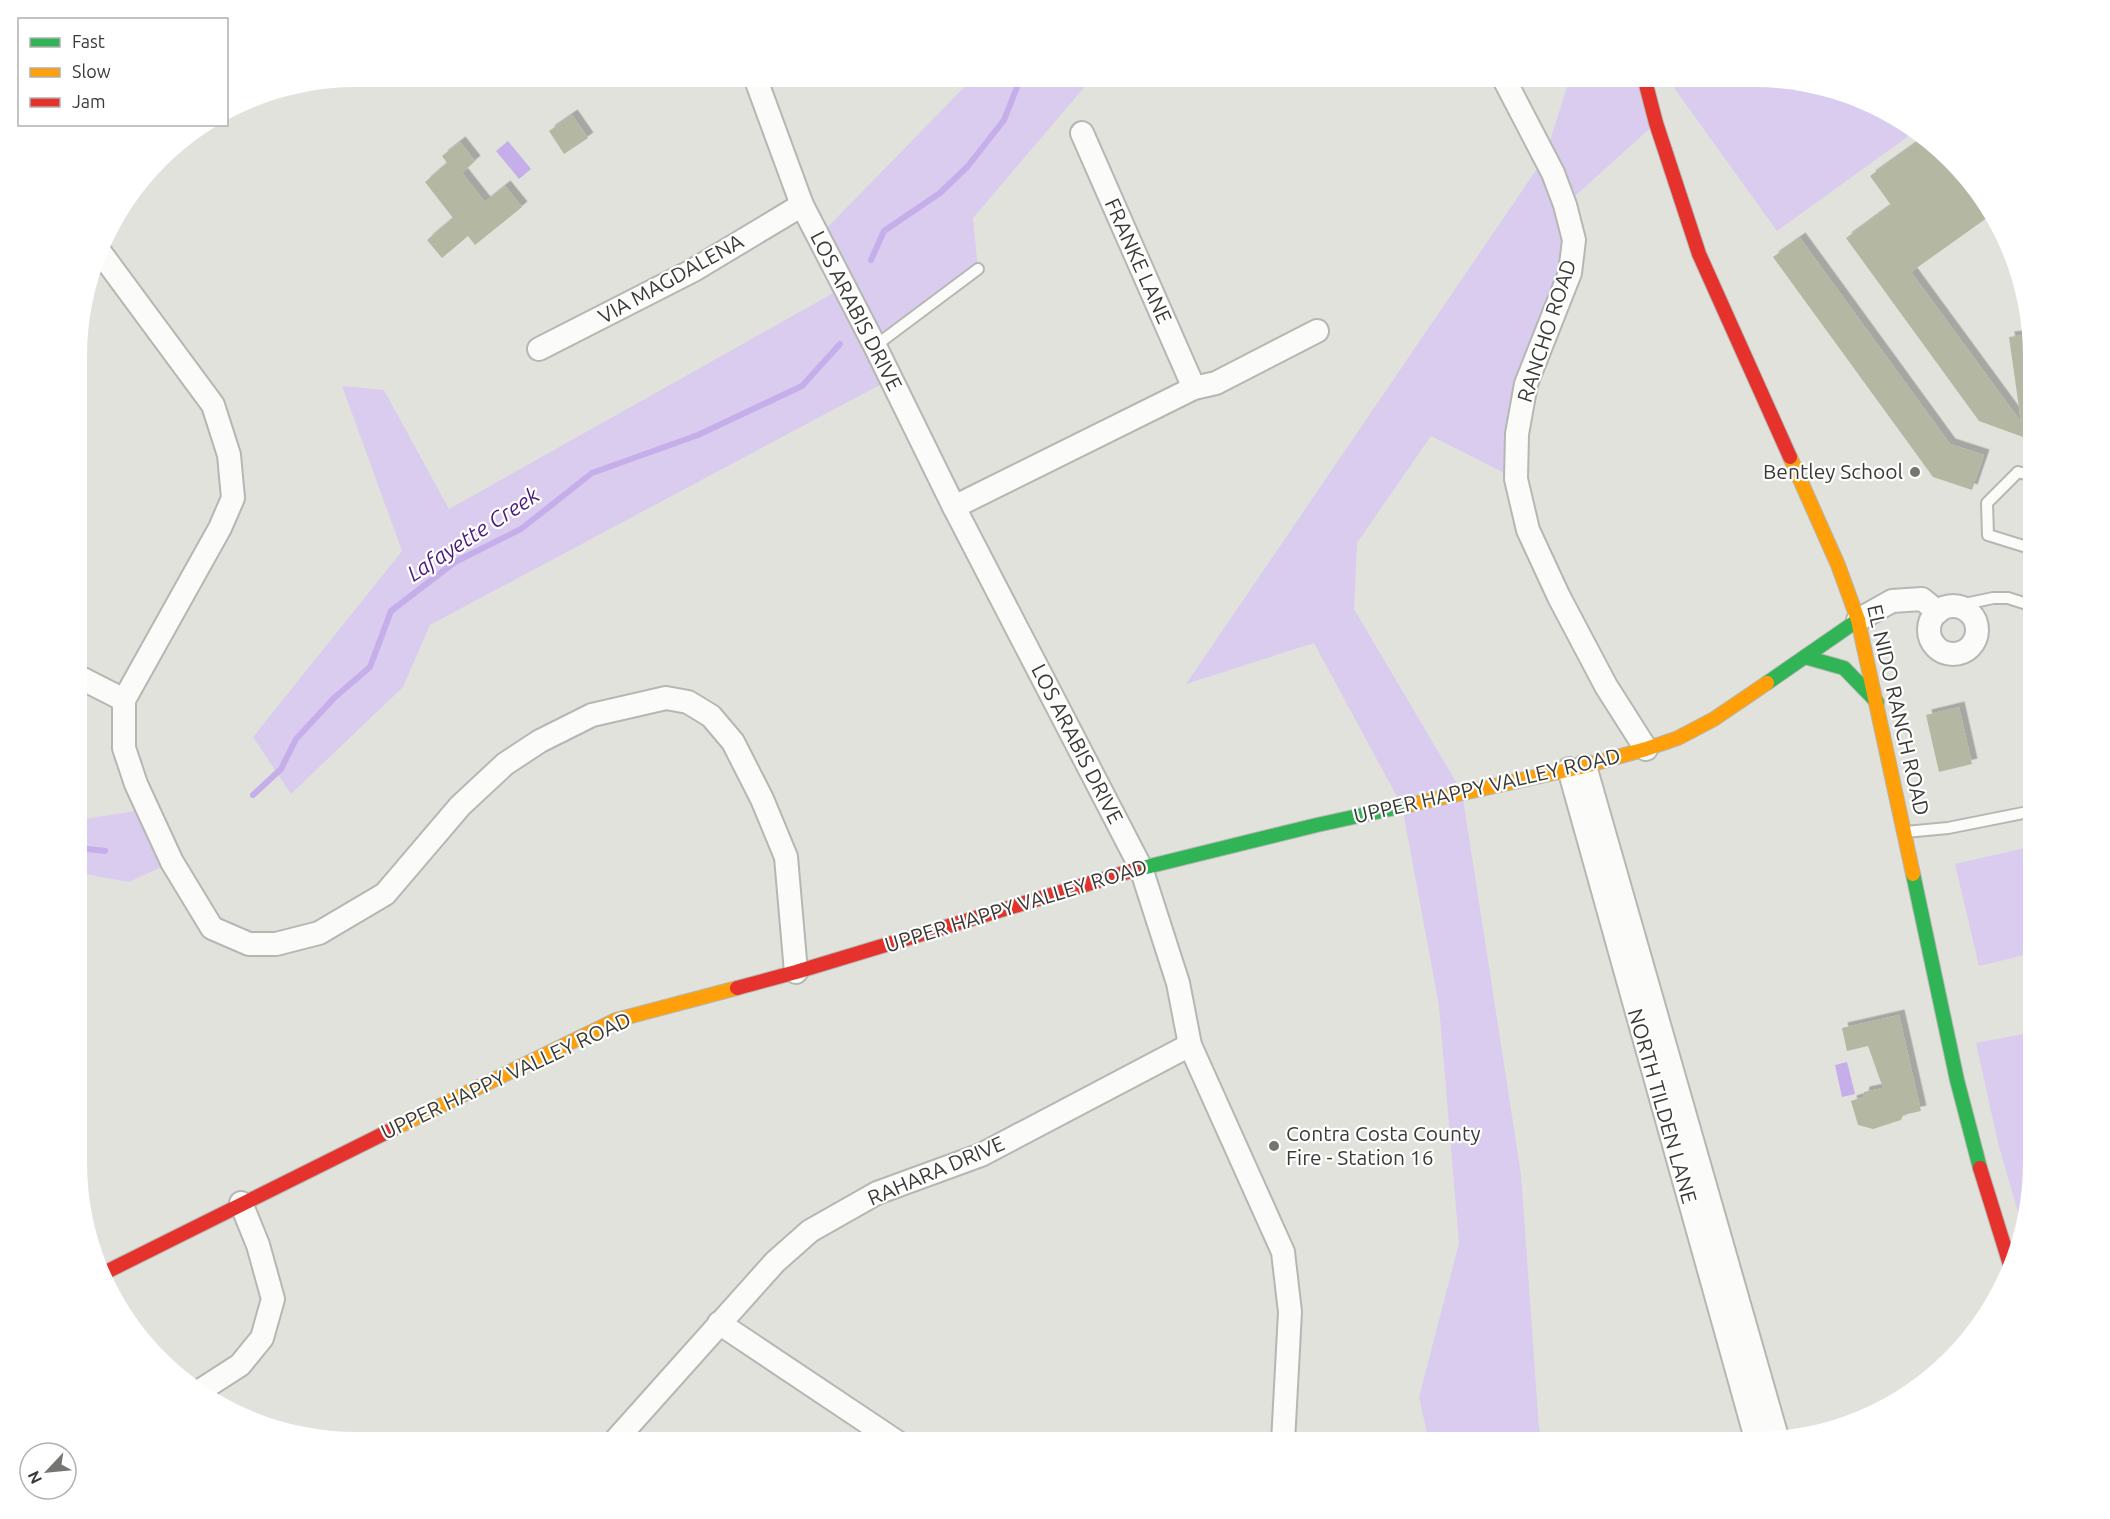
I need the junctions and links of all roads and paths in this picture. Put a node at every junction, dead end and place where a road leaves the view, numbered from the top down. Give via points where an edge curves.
1 (759, 87) edge
2 (1508, 87) edge
3 (1647, 87) edge
4 (1082, 133) dead end
5 (802, 205) junction
6 (105, 259) edge
7 (978, 269) dead end
8 (1317, 331) dead end
9 (875, 346) junction
10 (539, 349) dead end
11 (1194, 388) junction
12 (2023, 473) edge
13 (954, 507) junction
14 (2023, 546) edge
15 (2023, 603) edge
16 (1946, 609) joint
17 (1858, 620) junction
18 (1805, 657) junction
19 (87, 681) edge
20 (124, 700) junction
21 (1876, 702) junction
22 (1646, 749) junction
23 (1577, 767) junction
24 (2023, 813) edge
25 (1905, 832) junction
26 (1141, 868) junction
27 (796, 972) junction
28 (1190, 1045) junction
29 (241, 1203) junction
30 (2007, 1255) edge
31 (109, 1270) edge
32 (719, 1323) junction
33 (206, 1387) edge
34 (1775, 1431) edge
35 (623, 1432) edge
36 (882, 1432) edge
37 (1284, 1432) edge
38 (1754, 1432) edge

1 - 5 street, LOS ARABIS DRIVE
2 - 22 street, RANCHO ROAD via 1553,173 1574,240 1570,273 1526,384 1517,434 1516,479 1528,530 1559,597 1606,686
3 - 17 street, EL NIDO RANCH ROAD via 1698,254 1838,565
4 - 11 street, FRANKE LANE
5 - 9 street, LOS ARABIS DRIVE
5 - 10 street, VIA MAGDALENA via 692,271
6 - 20 street via 213,405 229,455 232,498 220,528
7 - 9 lane
8 - 11 street via 1216,382
9 - 13 street, LOS ARABIS DRIVE
11 - 13 street
12 - 14 lane via 2018,472 1987,503 1988,535
13 - 26 street, LOS ARABIS DRIVE
15 - 16 lane via 1993,598
16 - 17 street, UPPER HAPPY VALLEY ROAD via 1922,599 1892,601
17 - 18 street, UPPER HAPPY VALLEY ROAD
17 - 21 street, EL NIDO RANCH ROAD
18 - 21 street via 1844,668
18 - 22 street, UPPER HAPPY VALLEY ROAD via 1714,719
19 - 20 street
20 - 27 street via 124,748 172,862 212,928 249,944 276,944 319,933 385,894 460,806 505,764 540,741 592,715 666,698 688,702 711,716 733,742 786,857
21 - 25 street, EL NIDO RANCH ROAD
22 - 23 street, UPPER HAPPY VALLEY ROAD
23 - 26 street, UPPER HAPPY VALLEY ROAD
23 - 34 street
23 - 38 street, NORTH TILDEN LANE
24 - 25 lane
25 - 30 street, EL NIDO RANCH ROAD via 1957,1080
26 - 27 street, UPPER HAPPY VALLEY ROAD
26 - 28 street, LOS ARABIS DRIVE via 1178,983
27 - 29 street, UPPER HAPPY VALLEY ROAD via 616,1020
28 - 32 street, RAHARA DRIVE via 981,1155 877,1193 810,1232 775,1262
28 - 37 street, LOS ARABIS DRIVE via 1283,1252 1290,1312
29 - 31 street, UPPER HAPPY VALLEY ROAD
29 - 33 street via 273,1299 262,1338 240,1365
32 - 35 street, RAHARA DRIVE
32 - 36 street

